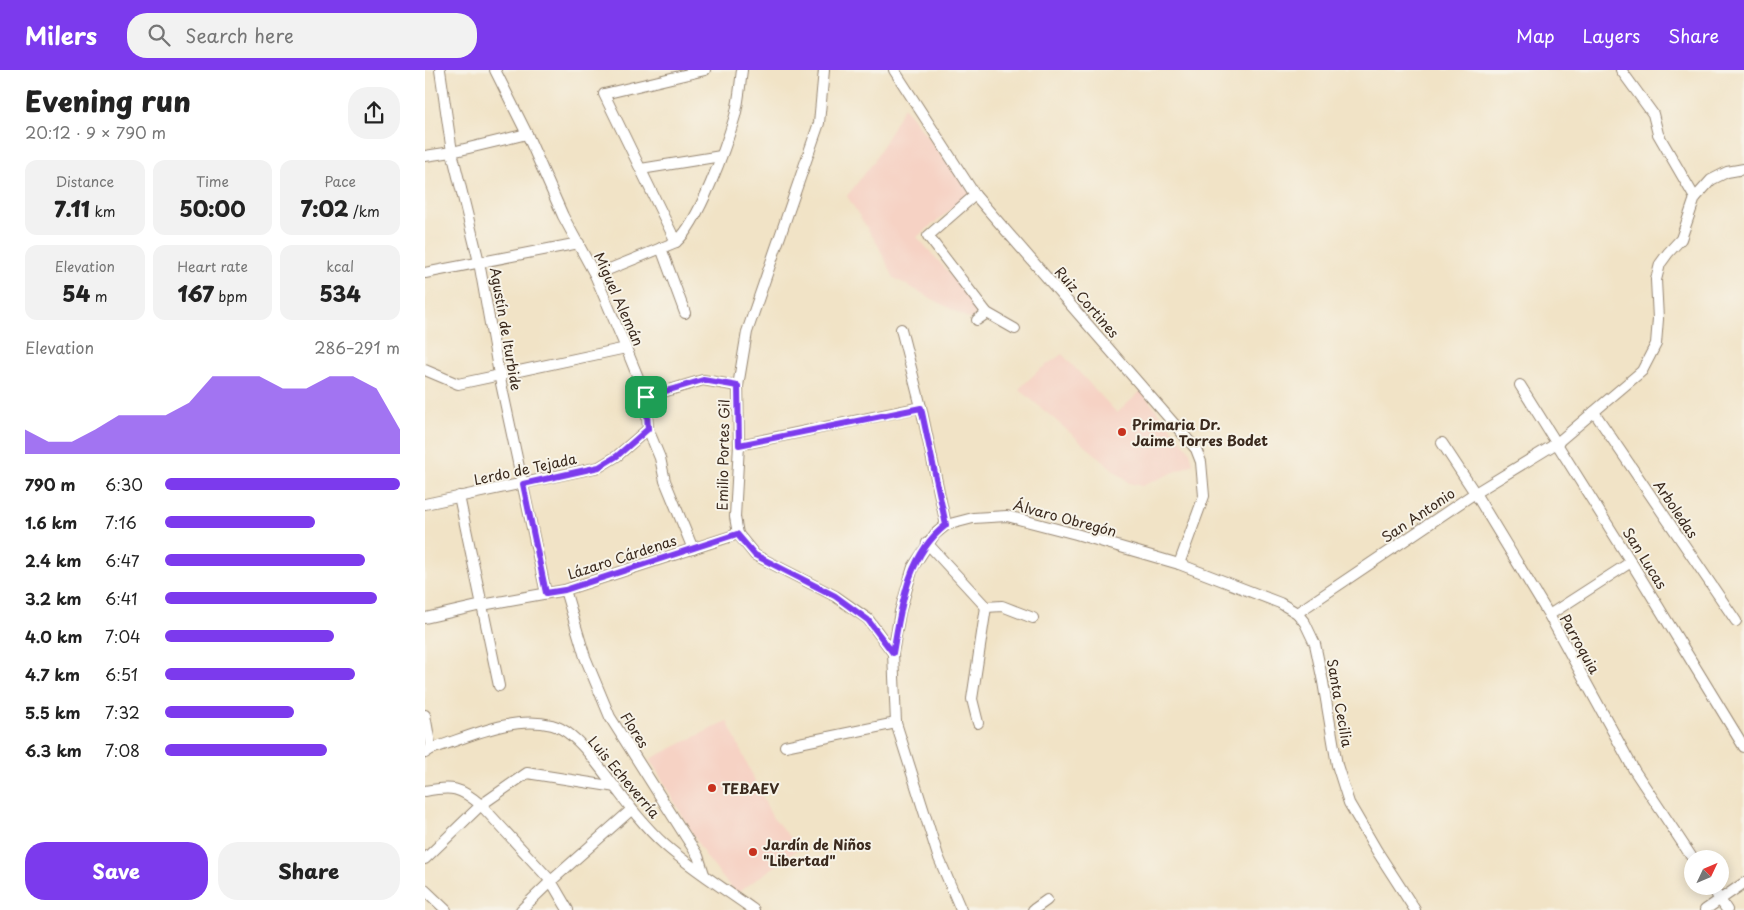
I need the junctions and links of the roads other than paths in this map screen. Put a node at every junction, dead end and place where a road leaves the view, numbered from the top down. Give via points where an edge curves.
1 (440, 70) edge
2 (495, 70) edge
3 (705, 70) edge
4 (742, 70) edge
5 (824, 70) edge
6 (894, 70) edge
7 (1621, 70) edge
8 (527, 134) junction
9 (452, 152) junction
10 (425, 156) edge
11 (721, 156) junction
12 (641, 169) junction
13 (1744, 169) edge
14 (975, 195) junction
15 (1695, 198) junction
16 (676, 242) junction
17 (579, 244) junction
18 (661, 248) junction
19 (479, 262) junction
20 (425, 273) edge
21 (595, 275) junction
22 (685, 312) dead end
23 (987, 313) junction
24 (977, 320) dead end
25 (901, 329) dead end
26 (1015, 329) dead end
27 (626, 348) junction
28 (425, 370) edge
29 (499, 374) junction
30 (437, 375) junction
31 (425, 377) edge
32 (1520, 385) dead end
33 (738, 386) junction
34 (646, 397) junction
35 (921, 408) junction
36 (1593, 412) junction
37 (648, 429) junction
38 (1442, 443) dead end
39 (1557, 443) junction
40 (739, 445) junction
41 (523, 484) junction
42 (1475, 493) junction
43 (459, 496) junction
44 (425, 504) edge
45 (946, 525) junction
46 (737, 534) junction
47 (927, 543) junction
48 (693, 549) junction
49 (1631, 562) junction
50 (1179, 564) junction
51 (565, 590) junction
52 (546, 593) junction
53 (482, 605) junction
54 (986, 607) junction
55 (1297, 613) junction
56 (1549, 615) junction
57 (425, 618) edge
58 (1033, 618) dead end
59 (1736, 621) dead end
60 (893, 653) junction
61 (499, 686) dead end
62 (425, 715) edge
63 (978, 722) dead end
64 (896, 723) junction
65 (785, 746) dead end
66 (1744, 747) edge
67 (428, 751) edge
68 (616, 787) junction
69 (425, 791) edge
70 (481, 805) junction
71 (631, 810) junction
72 (1687, 850) edge
73 (425, 859) edge
74 (705, 875) junction
75 (551, 881) junction
76 (1744, 883) edge
77 (425, 890) edge
78 (1717, 895) edge
79 (1047, 900) dead end
80 (1720, 900) junction
81 (446, 910) edge
82 (521, 910) edge
83 (568, 910) edge
84 (754, 910) edge
85 (961, 910) edge
86 (1033, 910) edge
87 (1415, 910) edge
88 (1705, 910) edge
89 (1727, 910) edge

1 - 9 street, Agustín de Iturbide
2 - 8 street, Miguel Alemán
3 - 12 street via 604,94
4 - 11 street via 735,115
5 - 33 street, Emilio Portes Gil via 819,123 747,332
6 - 14 street, Ruiz Cortines
7 - 15 street via 1653,114 1658,134
8 - 9 street
8 - 17 street, Miguel Alemán
9 - 10 street
9 - 19 street, Agustín de Iturbide
11 - 12 street
11 - 16 street via 696,214
12 - 16 street
13 - 15 street via 1727,172 1711,180
14 - 23 street via 928,236
14 - 50 street, Ruiz Cortines via 1196,448 1201,462 1204,496
15 - 36 street, San Antonio via 1681,239 1660,264 1656,280 1656,344 1642,371
16 - 18 street
17 - 19 street
17 - 21 street, Miguel Alemán
18 - 21 street
18 - 22 street
19 - 20 street
19 - 29 street, Agustín de Iturbide
21 - 27 street, Miguel Alemán
23 - 24 street
23 - 26 street
25 - 35 street
27 - 29 street
27 - 34 street, Miguel Alemán
28 - 30 street
29 - 30 street via 458,384
29 - 41 street, Agustín de Iturbide
30 - 31 street
32 - 39 street, San Lucas
33 - 34 street via 703,380
33 - 40 street, Emilio Portes Gil
34 - 37 street, Miguel Alemán
35 - 40 street
35 - 45 street
36 - 39 street, San Antonio
36 - 59 street, Arboledas
37 - 41 street, Lerdo de Tejada via 599,467
37 - 48 street, Miguel Alemán
38 - 42 street, Parroquia
39 - 42 street, San Antonio
39 - 49 street, San Lucas
40 - 46 street, Emilio Portes Gil
41 - 43 street, Lerdo de Tejada
41 - 52 street, Agustín de Iturbide
42 - 55 street, San Antonio
42 - 56 street, Parroquia
43 - 44 street, Lerdo de Tejada
43 - 53 street
45 - 47 street, Álvaro Obregón
45 - 50 street, Álvaro Obregón via 973,518 1007,516
46 - 48 street, Lázaro Cárdenas
46 - 60 street via 755,555 835,596 868,620
47 - 54 street
47 - 60 street, Álvaro Obregón via 913,567
48 - 51 street, Lázaro Cárdenas
49 - 56 street
49 - 66 street, San Lucas
50 - 55 street
51 - 52 street, Lázaro Cárdenas
51 - 74 street, Flores via 585,657 611,717 698,856
52 - 53 street, Lázaro Cárdenas
53 - 57 street, Lázaro Cárdenas
53 - 61 street
54 - 58 street via 1002,606
54 - 63 street via 972,699
55 - 87 street, Santa Cecilia via 1315,644 1337,765 1349,803
56 - 72 street, Parroquia via 1634,770
60 - 64 street, Álvaro Obregón
62 - 67 street
64 - 65 street
64 - 85 street, Álvaro Obregón via 938,856
67 - 68 street, Luis Echeverría via 507,724 542,723 570,735
68 - 70 street via 527,773
68 - 71 street, Luis Echeverría
69 - 70 street via 446,787 458,790 469,794
70 - 73 street
70 - 75 street
71 - 74 street, Luis Echeverría via 665,846
71 - 75 street
74 - 84 street, Luis Echeverría
75 - 82 street
75 - 83 street
76 - 80 street
77 - 81 street
78 - 80 street
79 - 86 street
80 - 88 street
80 - 89 street

